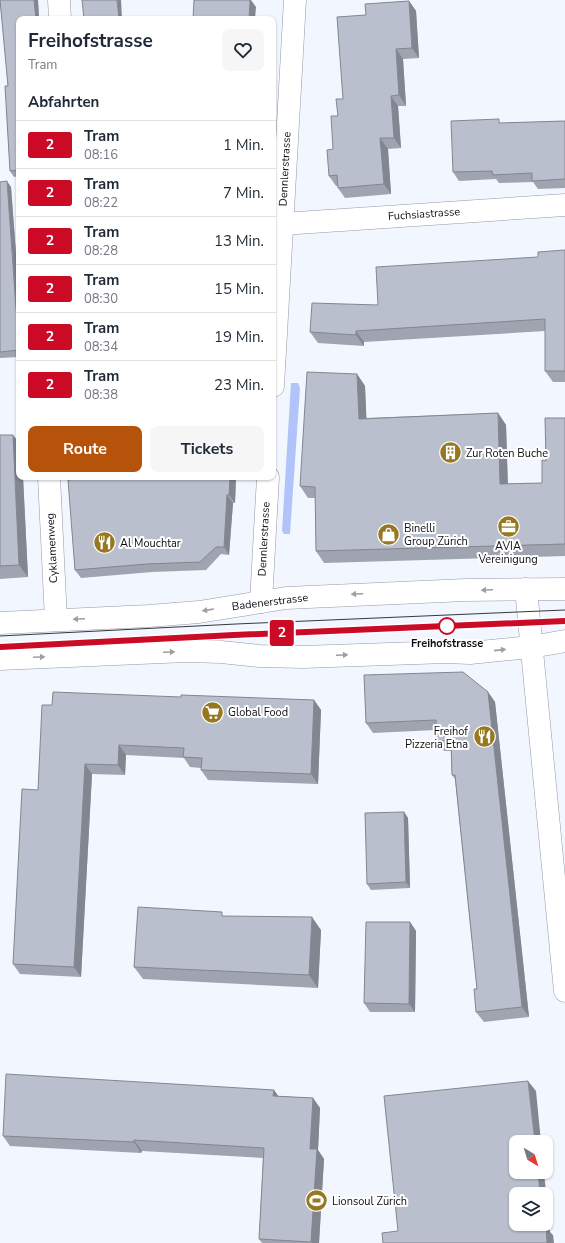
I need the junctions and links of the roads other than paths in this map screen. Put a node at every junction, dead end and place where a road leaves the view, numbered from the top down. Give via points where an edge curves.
1 (59, 0) edge
2 (295, 0) edge
3 (60, 16) edge
4 (565, 205) edge
5 (282, 224) junction
6 (276, 332) edge
7 (49, 480) edge
8 (268, 480) edge
9 (526, 589) junction
10 (565, 589) edge
11 (261, 602) junction
12 (56, 620) junction
13 (0, 623) edge
14 (565, 641) edge
15 (531, 647) junction
16 (0, 659) edge
17 (565, 991) edge

1 - 3 street
2 - 5 street, Dennlerstrasse
4 - 5 street, Fuchsiastrasse
5 - 6 street, Dennlerstrasse
7 - 12 street, Cyklamenweg
8 - 11 street, Dennlerstrasse
9 - 10 street, Badenerstrasse
9 -> 11 street, Badenerstrasse via 293,597
9 - 15 street
11 -> 12 street, Badenerstrasse via 199,612
12 - 13 street, Badenerstrasse
14 - 15 street
16 -> 15 street via 186,651 303,657 470,653
15 - 17 street

